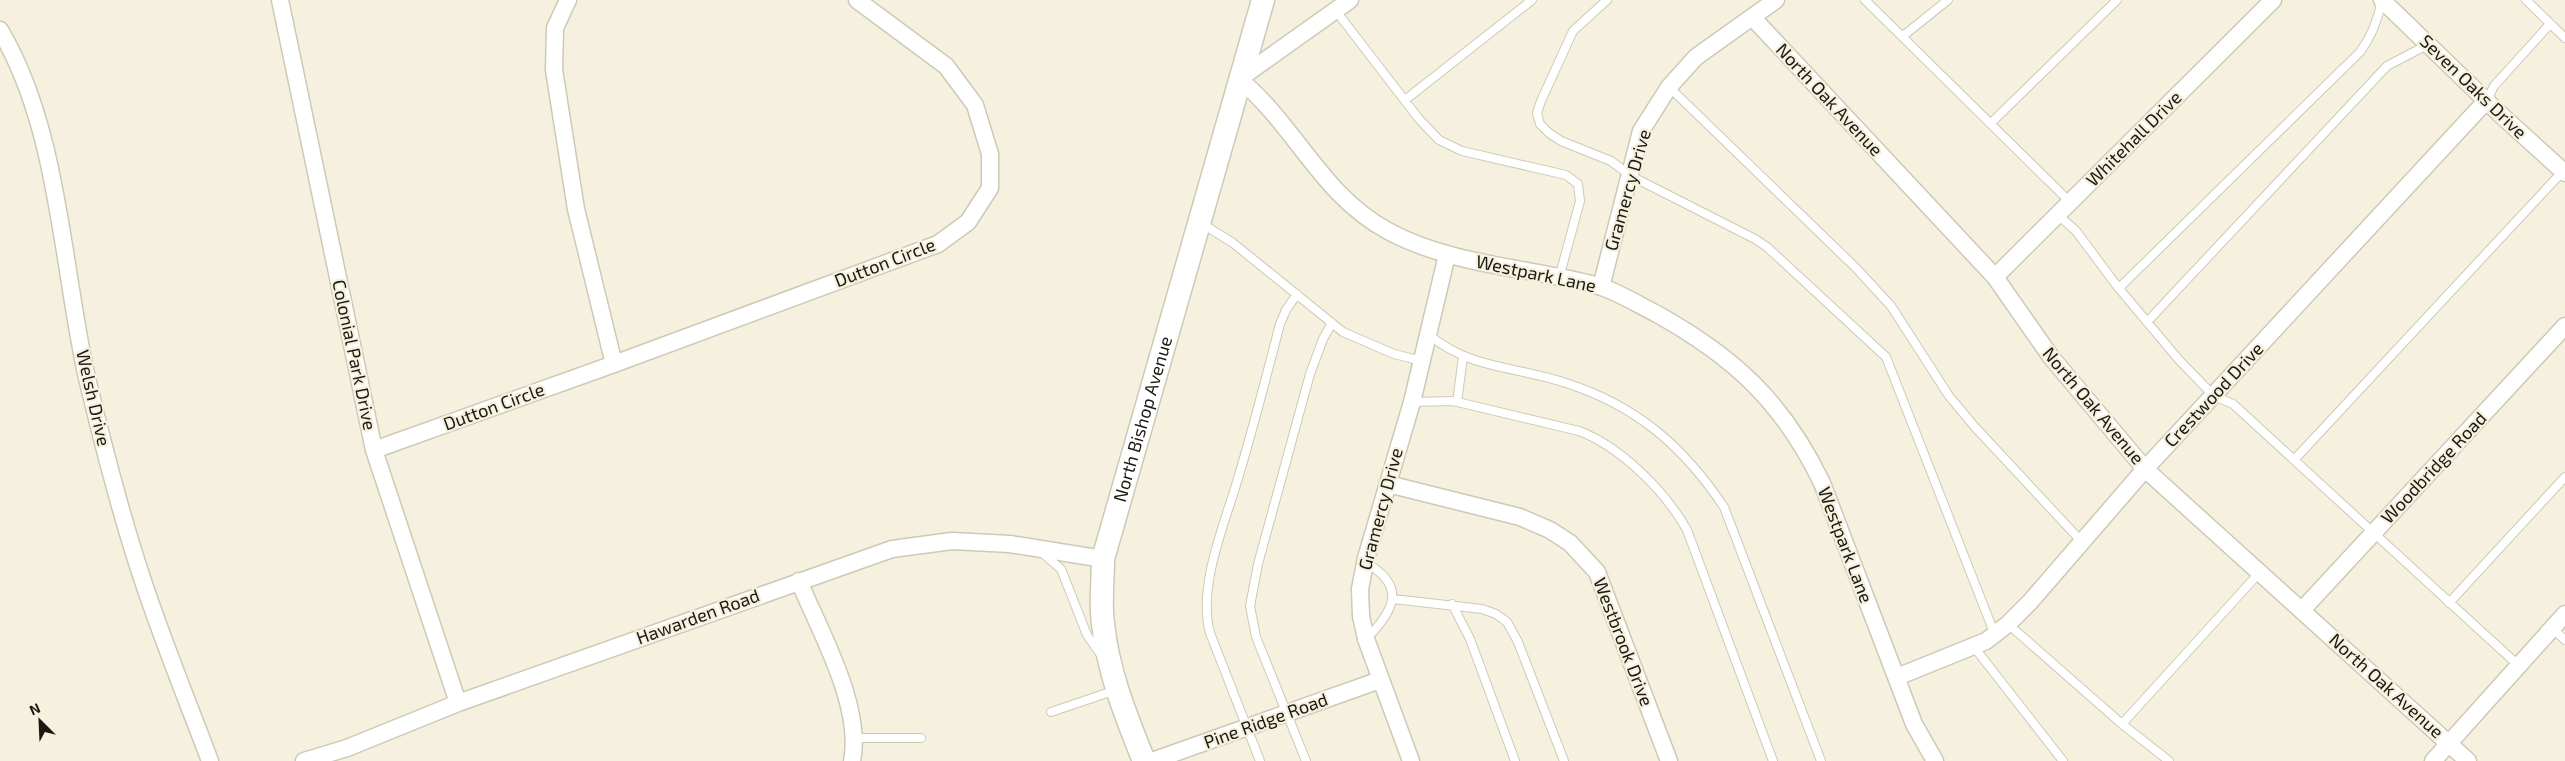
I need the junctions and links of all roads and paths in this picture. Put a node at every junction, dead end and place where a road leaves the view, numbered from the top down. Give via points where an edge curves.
1 (280, 0) edge
2 (568, 0) edge
3 (857, 0) edge
4 (1248, 0) edge
5 (1264, 0) edge
6 (1350, 0) edge
7 (1532, 0) edge
8 (1607, 0) edge
9 (1776, 0) edge
10 (1865, 0) edge
11 (1948, 0) edge
12 (2117, 0) edge
13 (2272, 0) edge
14 (2382, 0) edge
15 (2526, 0) edge
16 (1336, 10) junction
17 (1753, 18) junction
18 (2550, 24) junction
19 (0, 30) edge
20 (1903, 36) junction
21 (2565, 38) edge
22 (2429, 44) junction
23 (1239, 79) junction
24 (1668, 87) junction
25 (1405, 100) junction
26 (2487, 100) junction
27 (1991, 123) junction
28 (2564, 172) edge
29 (1629, 174) junction
30 (2070, 202) junction
31 (2058, 214) junction
32 (1200, 222) junction
33 (1447, 255) junction
34 (1995, 277) junction
35 (1559, 278) junction
36 (1601, 287) junction
37 (2119, 288) junction
38 (1297, 294) junction
39 (1332, 322) junction
40 (2147, 322) junction
41 (2565, 326) edge
42 (1428, 333) junction
43 (1463, 357) junction
44 (1422, 361) junction
45 (614, 364) junction
46 (2214, 396) junction
47 (1412, 402) junction
48 (1457, 402) junction
49 (374, 450) junction
50 (2294, 460) junction
51 (2145, 469) junction
52 (2565, 477) edge
53 (1388, 484) junction
54 (2373, 534) junction
55 (2082, 542) junction
56 (1038, 548) junction
57 (1104, 558) junction
58 (1365, 562) junction
59 (2260, 572) junction
60 (799, 581) junction
61 (1393, 599) junction
62 (2449, 603) junction
63 (1452, 604) junction
64 (2302, 610) junction
65 (2565, 614) edge
66 (2008, 624) junction
67 (2552, 628) junction
68 (1995, 634) junction
69 (1366, 639) junction
70 (2565, 640) edge
71 (1974, 647) junction
72 (2518, 665) junction
73 (1897, 677) junction
74 (1380, 680) junction
75 (1114, 681) junction
76 (458, 703) junction
77 (1051, 712) dead end
78 (1287, 713) junction
79 (2122, 724) junction
80 (1248, 727) junction
81 (854, 738) junction
82 (921, 738) dead end
83 (2448, 743) junction
84 (349, 754) edge
85 (210, 761) edge
86 (304, 761) edge
87 (852, 761) edge
88 (1144, 761) edge
89 (1152, 761) edge
90 (1260, 761) edge
91 (1306, 761) edge
92 (1411, 761) edge
93 (1515, 761) edge
94 (1564, 761) edge
95 (1669, 761) edge
96 (1773, 761) edge
97 (1821, 761) edge
98 (1935, 761) edge
99 (2063, 761) edge
100 (2169, 761) edge
101 (2433, 761) edge
102 (2468, 761) edge

1 - 49 street, Colonial Park Drive
2 - 45 street via 555,28 554,70 576,209
3 - 45 street, Dutton Circle via 946,66 975,106 990,154 990,188 968,222 938,244
4 - 23 main road
5 - 23 main road
6 - 16 street
7 - 25 lane
8 - 29 lane via 1573,31 1537,113 1540,124 1561,141 1611,160
9 - 17 street, Gramercy Drive
10 - 20 lane
11 - 20 lane
12 - 27 lane
13 - 30 street, Whitehall Drive
14 - 22 street, Seven Oaks Drive
14 - 37 lane via 2375,27 2360,52
15 - 18 lane
16 - 23 street
16 - 25 lane
17 - 24 street, Gramercy Drive via 1696,57
17 - 34 street, North Oak Avenue
18 - 21 lane
18 - 26 lane via 2494,86
19 - 85 street, Welsh Drive via 30,96 46,152 87,376 117,498 142,579
20 - 27 lane
22 - 26 street, Seven Oaks Drive
22 - 40 lane via 2387,66
23 - 32 main road, North Bishop Avenue
23 - 33 street, Westpark Lane via 1287,128 1344,201 1390,232
24 - 29 street, Gramercy Drive via 1641,131
24 - 55 lane via 1856,268 1891,306 1955,403
25 - 35 lane via 1439,140 1462,151 1566,175 1578,184 1580,200
26 - 28 street, Seven Oaks Drive
26 - 46 street, Crestwood Drive
27 - 30 lane
28 - 50 lane
29 - 36 street, Gramercy Drive
29 - 68 lane via 1767,247 1886,357
30 - 31 street, Whitehall Drive
31 - 34 street, Whitehall Drive
31 - 37 lane via 2076,231
32 - 38 lane via 1234,244
32 - 57 main road, North Bishop Avenue
33 - 35 street, Westpark Lane
33 - 42 street, Gramercy Drive
34 - 51 street, North Oak Avenue via 2051,357
35 - 36 street, Westpark Lane
36 - 73 street, Westpark Lane via 1696,336 1770,400 1811,460 1822,483
37 - 40 lane
38 - 39 lane
38 - 80 lane via 1280,324 1206,601 1210,633
39 - 44 lane via 1343,332 1368,344
39 - 78 lane via 1310,374 1250,606 1256,637
40 - 46 lane
41 - 54 street, Woodbridge Road
42 - 43 lane
42 - 44 street, Gramercy Drive
43 - 48 lane
43 - 97 lane via 1484,365 1566,383 1633,413 1669,440 1724,506
44 - 47 street, Gramercy Drive
45 - 49 street, Dutton Circle
46 - 50 lane via 2233,404
46 - 51 street, Crestwood Drive
47 - 48 lane
47 - 53 street, Gramercy Drive
48 - 96 lane via 1595,437 1666,497 1687,530
49 - 76 street, Colonial Park Drive
50 - 54 lane
51 - 55 street, Crestwood Drive
51 - 59 street, North Oak Avenue
52 - 62 lane
53 - 58 street, Gramercy Drive
53 - 95 street, Westbrook Drive via 1520,517 1550,530 1575,548 1597,572
54 - 62 lane
54 - 64 street, Woodbridge Road
55 - 66 street, Crestwood Drive
56 - 57 street, Hawarden Road
56 - 60 street, Hawarden Road via 952,541 892,549
56 - 75 lane via 1060,569 1087,635
57 - 75 main road, North Bishop Avenue via 1103,624
58 - 61 lane via 1381,571 1389,581
58 - 69 street, Gramercy Drive via 1360,589
59 - 64 street, North Oak Avenue
59 - 79 lane
60 - 76 street, Hawarden Road
60 - 81 street via 848,697
61 - 63 lane
61 - 69 lane via 1390,611
62 - 72 lane
63 - 93 lane via 1470,639
63 - 94 lane via 1496,614 1514,631
64 - 83 street, North Oak Avenue
65 - 67 street
66 - 68 street, Crestwood Drive
66 - 79 lane
67 - 70 lane
67 - 72 street
68 - 71 street, Crestwood Drive
69 - 74 street, Gramercy Drive
71 - 73 street, Crestwood Drive
71 - 99 lane
72 - 83 street
73 - 98 street, Westpark Lane via 1914,724
74 - 78 street, Pine Ridge Road
74 - 92 street, Gramercy Drive
75 - 77 lane
75 - 88 main road, North Bishop Avenue
76 - 84 street, Hawarden Road
78 - 80 street, Pine Ridge Road
78 - 91 lane
79 - 100 lane
80 - 89 street, Pine Ridge Road
80 - 90 lane
81 - 82 lane
81 - 87 street
83 - 101 street
83 - 102 street, North Oak Avenue
84 - 86 street, Hawarden Road

